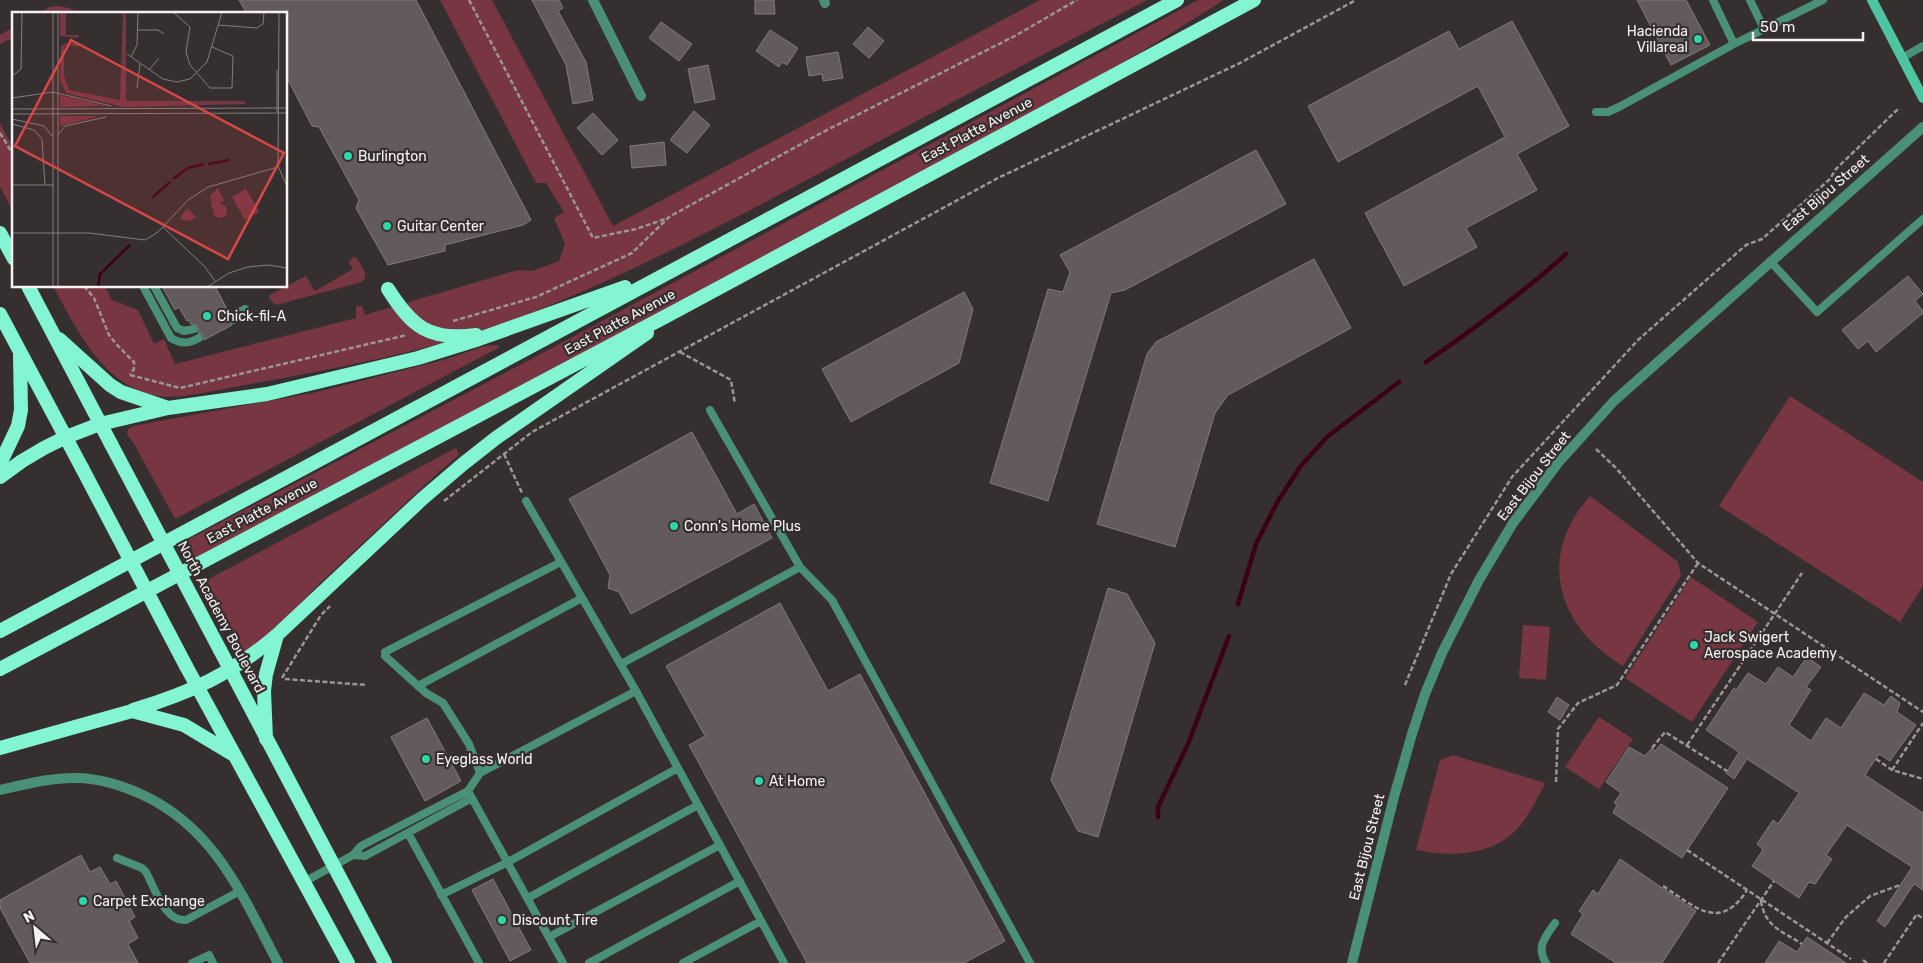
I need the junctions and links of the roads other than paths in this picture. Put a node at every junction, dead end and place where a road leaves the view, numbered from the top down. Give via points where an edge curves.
1 (593, 0) edge
2 (1177, 0) edge
3 (1254, 0) edge
4 (1713, 0) edge
5 (1750, 0) edge
6 (1823, 0) edge
7 (1872, 0) edge
8 (1764, 29) junction
9 (1734, 44) junction
10 (1923, 46) edge
11 (1902, 58) junction
12 (641, 96) dead end
13 (1923, 98) edge
14 (1596, 112) dead end
15 (1923, 127) edge
16 (1923, 219) edge
17 (0, 233) edge
18 (12, 255) edge
19 (1770, 261) junction
20 (679, 266) junction
21 (29, 288) edge
22 (144, 288) edge
23 (155, 288) edge
24 (388, 289) dead end
25 (228, 312) dead end
26 (674, 312) junction
27 (0, 314) edge
28 (233, 320) dead end
29 (194, 329) dead end
30 (53, 333) junction
31 (496, 333) junction
32 (199, 338) dead end
33 (19, 350) junction
34 (168, 408) junction
35 (710, 410) dead end
36 (100, 424) junction
37 (66, 437) junction
38 (0, 464) edge
39 (0, 478) edge
40 (526, 501) road end
41 (561, 562) junction
42 (800, 567) junction
43 (582, 598) junction
44 (0, 631) edge
45 (277, 635) junction
46 (621, 664) junction
47 (0, 669) edge
48 (230, 670) junction
49 (418, 686) junction
50 (198, 687) junction
51 (636, 691) junction
52 (132, 711) junction
53 (266, 738) junction
54 (0, 748) edge
55 (235, 755) junction
56 (678, 768) junction
57 (480, 773) junction
58 (0, 790) edge
59 (470, 795) junction
60 (698, 805) junction
61 (408, 833) junction
62 (720, 845) junction
63 (353, 855) junction
64 (117, 858) dead end
65 (508, 862) junction
66 (332, 866) junction
67 (740, 881) junction
68 (304, 882) junction
69 (240, 891) junction
70 (442, 895) junction
71 (528, 898) junction
72 (761, 920) junction
73 (1554, 923) dead end
74 (549, 937) junction
75 (192, 963) edge
76 (213, 963) edge
77 (278, 963) edge
78 (348, 963) edge
79 (385, 963) edge
80 (479, 963) edge
81 (563, 963) edge
82 (589, 963) edge
83 (683, 963) edge
84 (784, 963) edge
85 (1030, 963) edge
86 (1352, 963) edge
87 (1546, 963) edge

1 - 12 street
2 - 20 highway, East Platte Avenue
3 - 26 highway, East Platte Avenue
4 - 9 lane
5 - 8 lane
6 - 8 lane
7 - 11 main road
8 - 9 lane
9 - 14 lane via 1619,107 1608,112
10 - 11 lane
11 - 13 main road
15 - 19 street, East Bijou Street
16 - 19 lane via 1817,312
17 - 18 highway
19 - 86 street, East Bijou Street via 1614,401 1554,470 1514,523 1489,564 1442,653 1412,734
20 - 31 highway
20 - 44 highway, East Platte Avenue
21 - 30 highway, North Academy Boulevard
22 - 32 lane via 171,338 185,344
23 - 29 lane via 177,328 184,331
24 - 31 highway via 402,311 431,333 464,337
25 - 28 lane via 241,311
26 - 45 highway via 634,344 463,464
26 - 47 highway, East Platte Avenue
27 - 33 highway
30 - 34 highway via 110,385
30 - 36 highway, North Academy Boulevard
31 - 34 highway via 418,358 267,394
33 - 37 highway
33 - 38 highway via 21,410 18,426
34 - 36 highway
35 - 42 lane
36 - 37 highway
36 - 48 highway, North Academy Boulevard, bridge
37 - 39 highway via 22,461
37 - 50 highway, bridge
40 - 41 lane
41 - 43 lane
41 - 49 lane via 385,654
42 - 46 lane
42 - 85 lane via 832,600
43 - 46 lane
43 - 49 lane
45 - 48 highway via 253,656
45 - 53 highway via 264,691
46 - 51 lane
48 - 50 highway
48 - 53 highway, North Academy Boulevard
49 - 57 lane via 442,703 469,744
50 - 52 highway
50 - 55 highway
51 - 56 lane
51 - 57 lane
52 - 54 highway
52 - 55 highway via 184,725
53 - 66 highway, North Academy Boulevard
55 - 68 highway
56 - 60 lane
56 - 65 lane
57 - 59 lane
58 - 69 street via 59,778 96,779 130,789 182,818 210,846
59 - 61 lane
59 - 63 lane via 361,846
59 - 65 lane
60 - 62 lane
60 - 71 lane
61 - 63 lane via 365,856
61 - 70 lane
62 - 67 lane
62 - 74 lane
63 - 66 lane
64 - 69 lane via 146,872 168,914 179,920 186,920
65 - 70 lane
65 - 71 lane
66 - 68 lane
66 - 79 highway, North Academy Boulevard
67 - 72 lane
67 - 82 lane
68 - 78 highway
69 - 77 street
70 - 80 lane
71 - 74 lane
72 - 83 lane
72 - 84 lane
73 - 87 lane via 1541,947
74 - 81 lane
75 - 76 lane via 209,954

